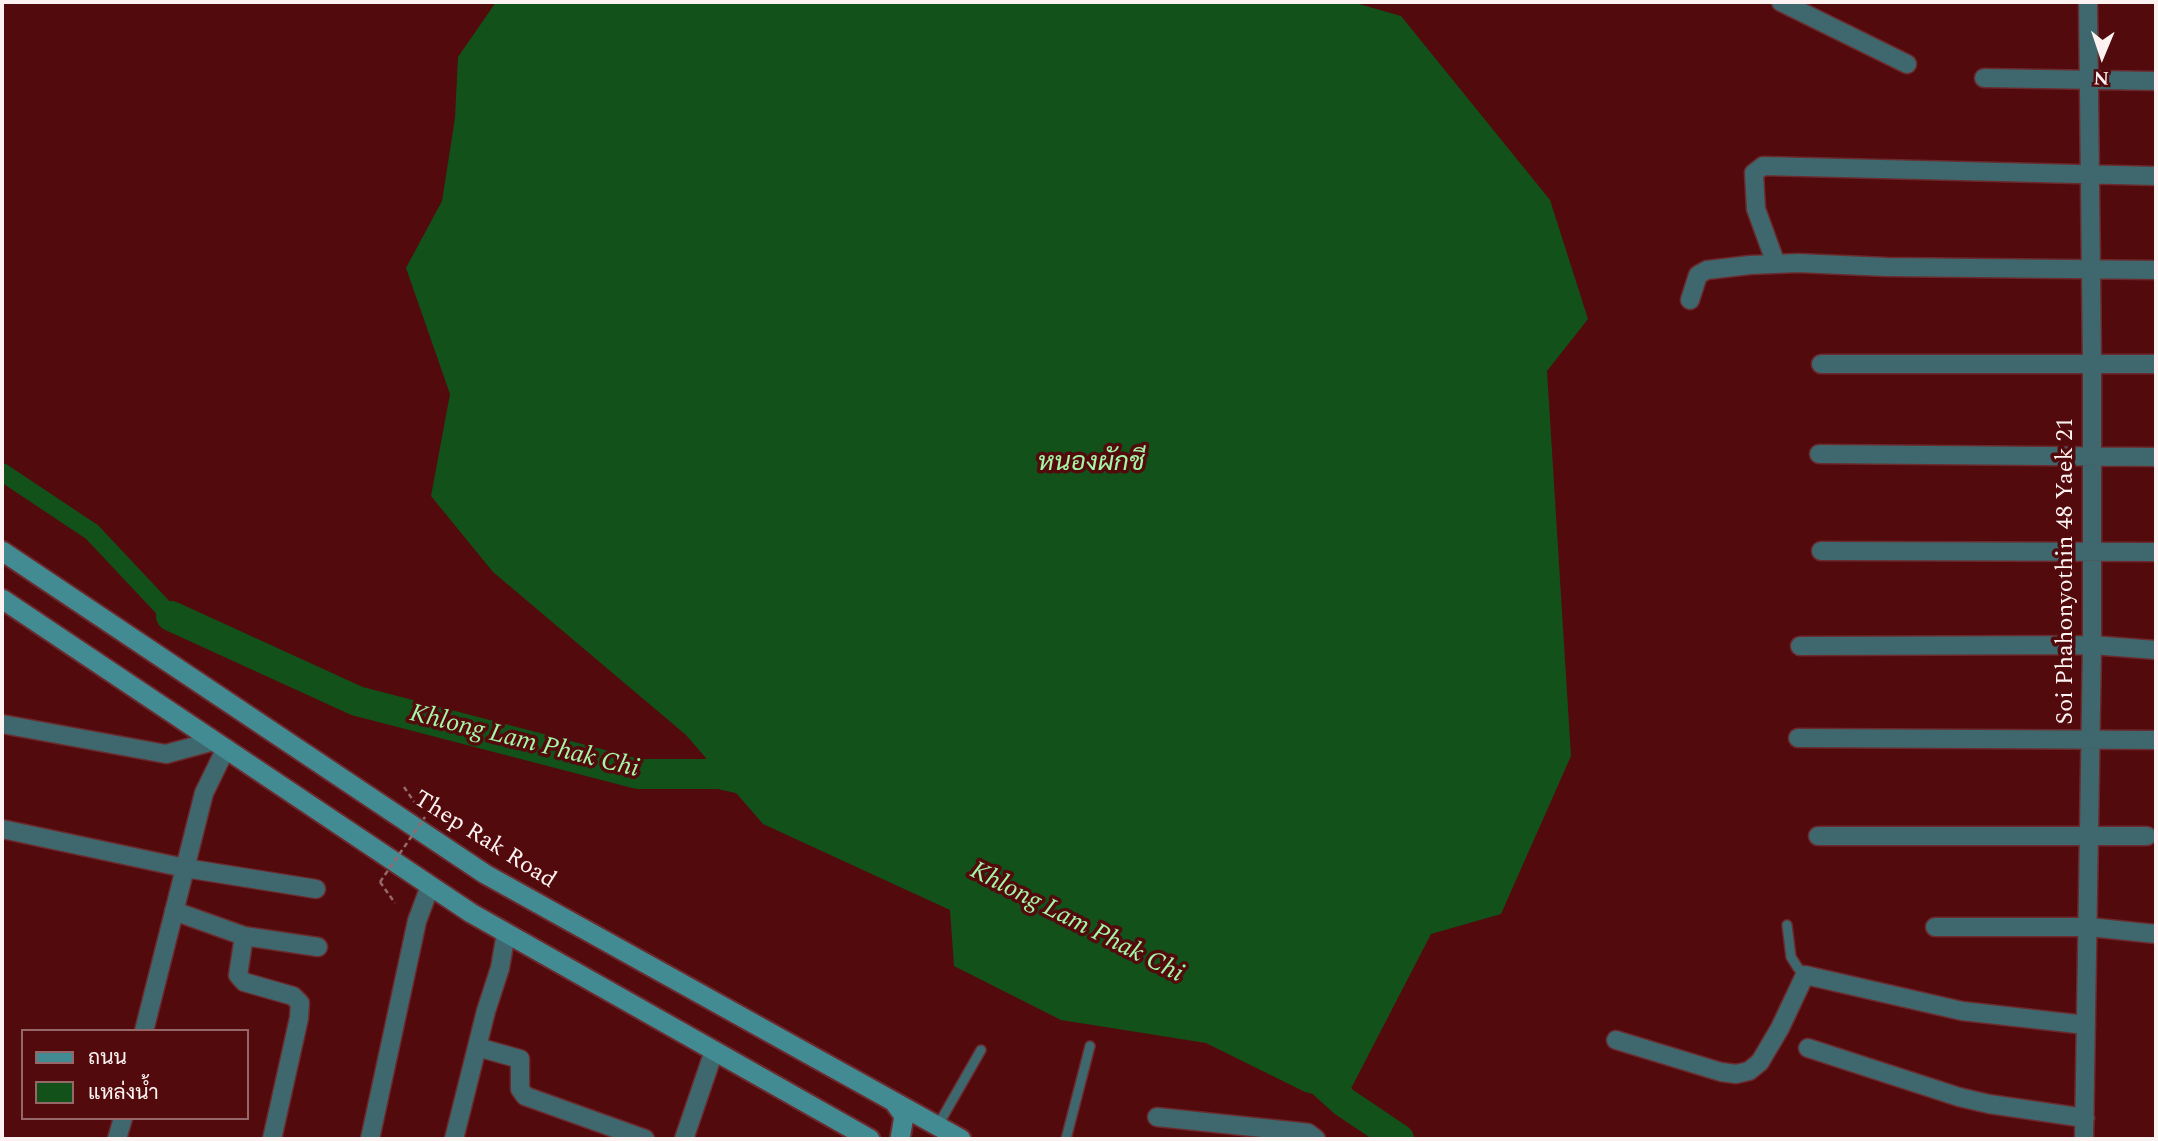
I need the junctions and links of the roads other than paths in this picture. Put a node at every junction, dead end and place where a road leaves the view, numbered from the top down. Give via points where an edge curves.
1 (1781, 2) edge
2 (2088, 2) edge
3 (1908, 64) dead end
4 (1984, 78) dead end
5 (2089, 81) junction
6 (2156, 81) edge
7 (2090, 174) junction
8 (2156, 176) edge
9 (1776, 264) junction
10 (2091, 269) junction
11 (2156, 270) edge
12 (1690, 300) dead end
13 (1821, 364) dead end
14 (2156, 364) edge
15 (2092, 365) junction
16 (1819, 454) dead end
17 (2092, 455) junction
18 (2156, 457) edge
19 (2092, 550) junction
20 (2, 551) edge
21 (1821, 551) dead end
22 (2156, 552) edge
23 (2, 599) edge
24 (2092, 645) junction
25 (1800, 646) dead end
26 (2156, 650) edge
27 (2, 724) edge
28 (1798, 738) dead end
29 (2092, 739) junction
30 (2156, 740) edge
31 (220, 744) junction
32 (3, 835) edge
33 (1818, 836) dead end
34 (2090, 836) junction
35 (2147, 836) dead end
36 (186, 868) junction
37 (430, 886) junction
38 (316, 889) dead end
39 (174, 911) junction
40 (1787, 925) dead end
41 (1935, 927) dead end
42 (2089, 927) junction
43 (506, 933) junction
44 (2156, 934) edge
45 (244, 936) junction
46 (318, 947) dead end
47 (1805, 975) junction
48 (2086, 1025) junction
49 (144, 1029) edge
50 (1616, 1040) dead end
51 (1090, 1046) dead end
52 (477, 1047) junction
53 (1808, 1048) dead end
54 (981, 1050) dead end
55 (714, 1051) junction
56 (896, 1105) junction
57 (1157, 1117) dead end
58 (2085, 1118) junction
59 (122, 1120) edge
60 (943, 1135) edge
61 (117, 1139) edge
62 (272, 1139) edge
63 (370, 1139) edge
64 (454, 1139) edge
65 (645, 1139) edge
66 (684, 1139) edge
67 (870, 1139) edge
68 (900, 1139) edge
69 (961, 1139) edge
70 (1066, 1139) edge
71 (1316, 1139) edge
72 (2084, 1139) edge

1 - 3 street
2 - 5 street, Soi Phahonyothin 48 Yaek 21
4 - 5 street
5 - 6 street
5 - 7 street, Soi Phahonyothin 48 Yaek 21
7 - 8 street
7 - 9 street via 1763,166 1754,173 1756,209
7 - 10 street, Soi Phahonyothin 48 Yaek 21
9 - 10 street
9 - 12 street via 1707,270 1696,278
10 - 11 street
10 - 15 street, Soi Phahonyothin 48 Yaek 21
13 - 15 street
14 - 15 street
15 - 17 street, Soi Phahonyothin 48 Yaek 21
16 - 17 street
17 - 18 street
17 - 19 street, Soi Phahonyothin 48 Yaek 21
19 - 21 street
19 - 22 street
19 - 24 street, Soi Phahonyothin 48 Yaek 21
20 - 56 main road, Thep Rak Road via 485,874
23 - 31 main road
24 - 25 street
24 - 26 street
24 - 29 street, Soi Phahonyothin 48 Yaek 21
27 - 31 street via 166,754
28 - 29 street
29 - 30 street
29 - 34 street, Soi Phahonyothin 48 Yaek 21
31 - 36 street
31 - 37 main road
32 - 36 street
33 - 34 street
34 - 35 street
34 - 42 street, Soi Phahonyothin 48 Yaek 21
36 - 38 street
36 - 39 street
37 - 43 main road
37 - 63 street via 417,921
39 - 45 street
39 - 49 street
40 - 47 lane via 1791,957
41 - 42 street
42 - 44 street
42 - 48 street, Soi Phahonyothin 48 Yaek 21
43 - 52 street
43 - 55 main road
45 - 46 street
45 - 62 street via 238,975 244,982 293,996 300,1003
47 - 48 street via 1962,1011
47 - 50 street via 1780,1028 1760,1062 1749,1071 1721,1072
48 - 58 street, Soi Phahonyothin 48 Yaek 21
51 - 70 lane
52 - 64 street
52 - 65 street via 520,1059 520,1089 525,1096
53 - 58 street via 1959,1097
54 - 60 lane
55 - 66 street
55 - 67 main road
56 - 60 main road, Thep Rak Road
56 - 68 main road via 904,1116
57 - 71 street via 1301,1132
58 - 72 street, Soi Phahonyothin 48 Yaek 21
59 - 61 street
60 - 69 main road, Thep Rak Road

